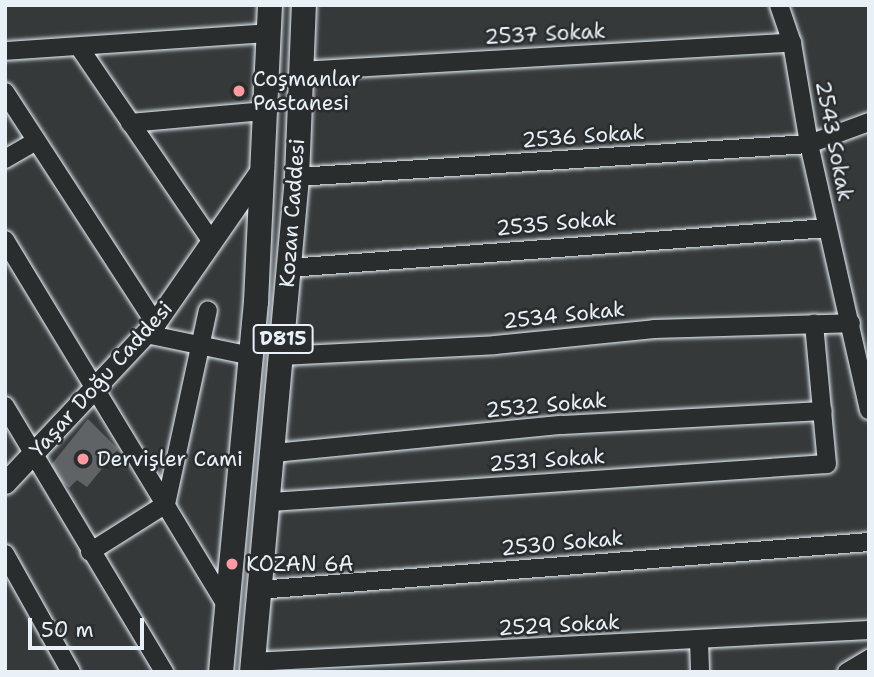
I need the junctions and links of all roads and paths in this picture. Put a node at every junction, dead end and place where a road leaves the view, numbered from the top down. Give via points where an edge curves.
1 (270, 5) edge
2 (304, 5) edge
3 (779, 5) edge
4 (269, 33) junction
5 (792, 43) junction
6 (79, 47) junction
7 (5, 51) edge
8 (300, 71) junction
9 (5, 92) edge
10 (265, 111) junction
11 (130, 122) junction
12 (869, 122) edge
13 (36, 141) junction
14 (809, 144) junction
15 (5, 159) edge
16 (262, 178) junction
17 (296, 178) junction
18 (828, 228) junction
19 (5, 240) edge
20 (212, 242) junction
21 (288, 268) junction
22 (208, 310) dead end
23 (851, 323) junction
24 (814, 324) junction
25 (150, 329) junction
26 (200, 345) junction
27 (251, 356) junction
28 (281, 356) junction
29 (864, 360) edge
30 (93, 392) junction
31 (5, 406) edge
32 (869, 410) edge
33 (823, 411) junction
34 (274, 453) junction
35 (32, 457) junction
36 (5, 484) edge
37 (271, 502) junction
38 (166, 504) junction
39 (869, 542) edge
40 (90, 552) junction
41 (5, 554) edge
42 (258, 590) junction
43 (228, 607) junction
44 (869, 630) edge
45 (699, 641) junction
46 (869, 659) edge
47 (252, 667) edge
48 (71, 672) edge
49 (164, 672) edge
50 (221, 672) edge
51 (700, 672) edge
52 (847, 672) edge

1 - 4 highway, Kozan Caddesi / D815
2 - 8 highway, Kozan Caddesi / D815
3 - 5 street, 2543 Sokak
4 - 6 street
4 - 10 highway, Kozan Caddesi / D815
5 - 8 street, 2537 Sokak
5 - 14 street, 2543 Sokak
6 - 7 street
6 - 11 street
8 - 17 highway, Kozan Caddesi / D815
9 - 13 street
10 - 11 street
10 - 16 highway, Kozan Caddesi / D815
11 - 20 street
12 - 14 street, 2536 Sokak
13 - 15 street
13 - 25 street
14 - 17 street, 2536 Sokak
14 - 18 street, 2543 Sokak
16 - 17 highway via 272,195
16 - 17 highway via 280,160
16 - 20 main road, Yaşar Doğu Caddesi
16 - 27 highway, Kozan Caddesi / D815
17 - 21 highway, Kozan Caddesi / D815
18 - 21 street, 2535 Sokak
18 - 23 street, 2543 Sokak
19 - 30 street via 76,355
20 - 25 main road, Yaşar Doğu Caddesi
21 - 28 highway, Kozan Caddesi / D815
22 - 26 street
23 - 24 street, 2534 Sokak
23 - 29 street, 2543 Sokak
24 - 28 street, 2534 Sokak via 654,329
24 - 33 street
25 - 26 street
25 - 30 main road, Yaşar Doğu Caddesi
26 - 27 street
26 - 38 street
27 - 43 highway, Kozan Caddesi / D815
28 - 34 highway, Kozan Caddesi / D815
29 - 32 street, 2543 Sokak
30 - 35 main road, Yaşar Doğu Caddesi
30 - 38 street
31 - 35 street
33 - 34 street, 2532 Sokak via 562,425
33 - 37 street, 2531 Sokak via 827,464
34 - 37 highway, Kozan Caddesi / D815
35 - 36 main road, Yaşar Doğu Caddesi
35 - 40 street
37 - 42 highway, Kozan Caddesi / D815
38 - 40 street
38 - 43 street
39 - 42 street, 2530 Sokak
40 - 49 street
41 - 48 street
42 - 47 highway, Kozan Caddesi / D815
43 - 50 highway, Kozan Caddesi / D815
44 - 45 street, 2529 Sokak
45 - 47 street, 2529 Sokak
45 - 51 street
46 - 52 street

